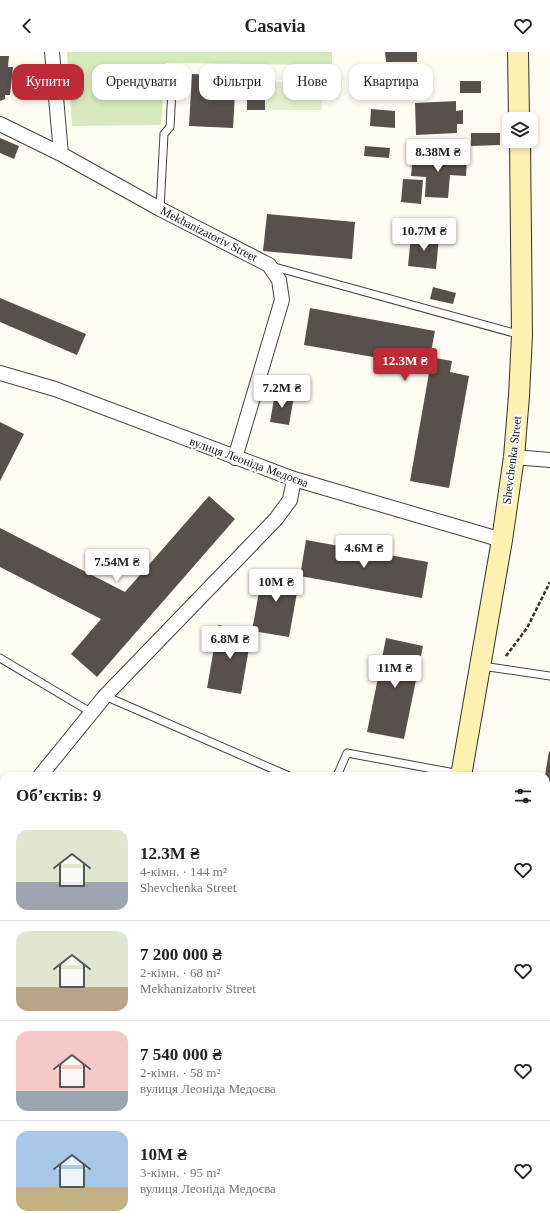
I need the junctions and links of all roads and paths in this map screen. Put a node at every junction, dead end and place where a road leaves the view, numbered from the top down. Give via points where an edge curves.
1 (52, 52) edge
2 (518, 52) edge
3 (171, 100) edge
4 (519, 112) edge
5 (0, 124) edge
6 (520, 148) edge
7 (61, 154) junction
8 (160, 209) junction
9 (269, 266) junction
10 (522, 335) junction
11 (0, 373) edge
12 (514, 457) junction
13 (235, 458) junction
14 (550, 460) edge
15 (294, 479) junction
16 (502, 540) junction
17 (550, 582) edge
18 (0, 658) edge
19 (489, 667) junction
20 (550, 676) edge
21 (105, 696) junction
22 (93, 713) junction
23 (43, 772) edge
24 (280, 772) edge
25 (339, 772) edge
26 (445, 772) edge
27 (462, 772) edge

1 - 7 street
2 - 4 main road
3 - 8 lane via 170,127 164,134
5 - 7 street, Mekhanizatoriv Street
6 - 10 main road, Shevchenka Street
7 - 8 street, Mekhanizatoriv Street
8 - 9 street, Mekhanizatoriv Street
9 - 10 lane
9 - 13 street, Mekhanizatoriv Street via 279,280 282,300
10 - 12 main road, Shevchenka Street
11 - 13 street, вулиця Леоніда Медоєва via 55,389
12 - 14 street
12 - 16 main road, Shevchenka Street
13 - 15 street, вулиця Леоніда Медоєва
15 - 16 street, вулиця Леоніда Медоєва
15 - 21 street via 290,500 276,519
16 - 19 main road, Shevchenka Street
17 - 19 path via 527,628
18 - 22 lane
19 - 20 lane
19 - 27 main road, Shevchenka Street
21 - 22 street
21 - 24 lane
22 - 23 street
25 - 26 lane via 347,753

